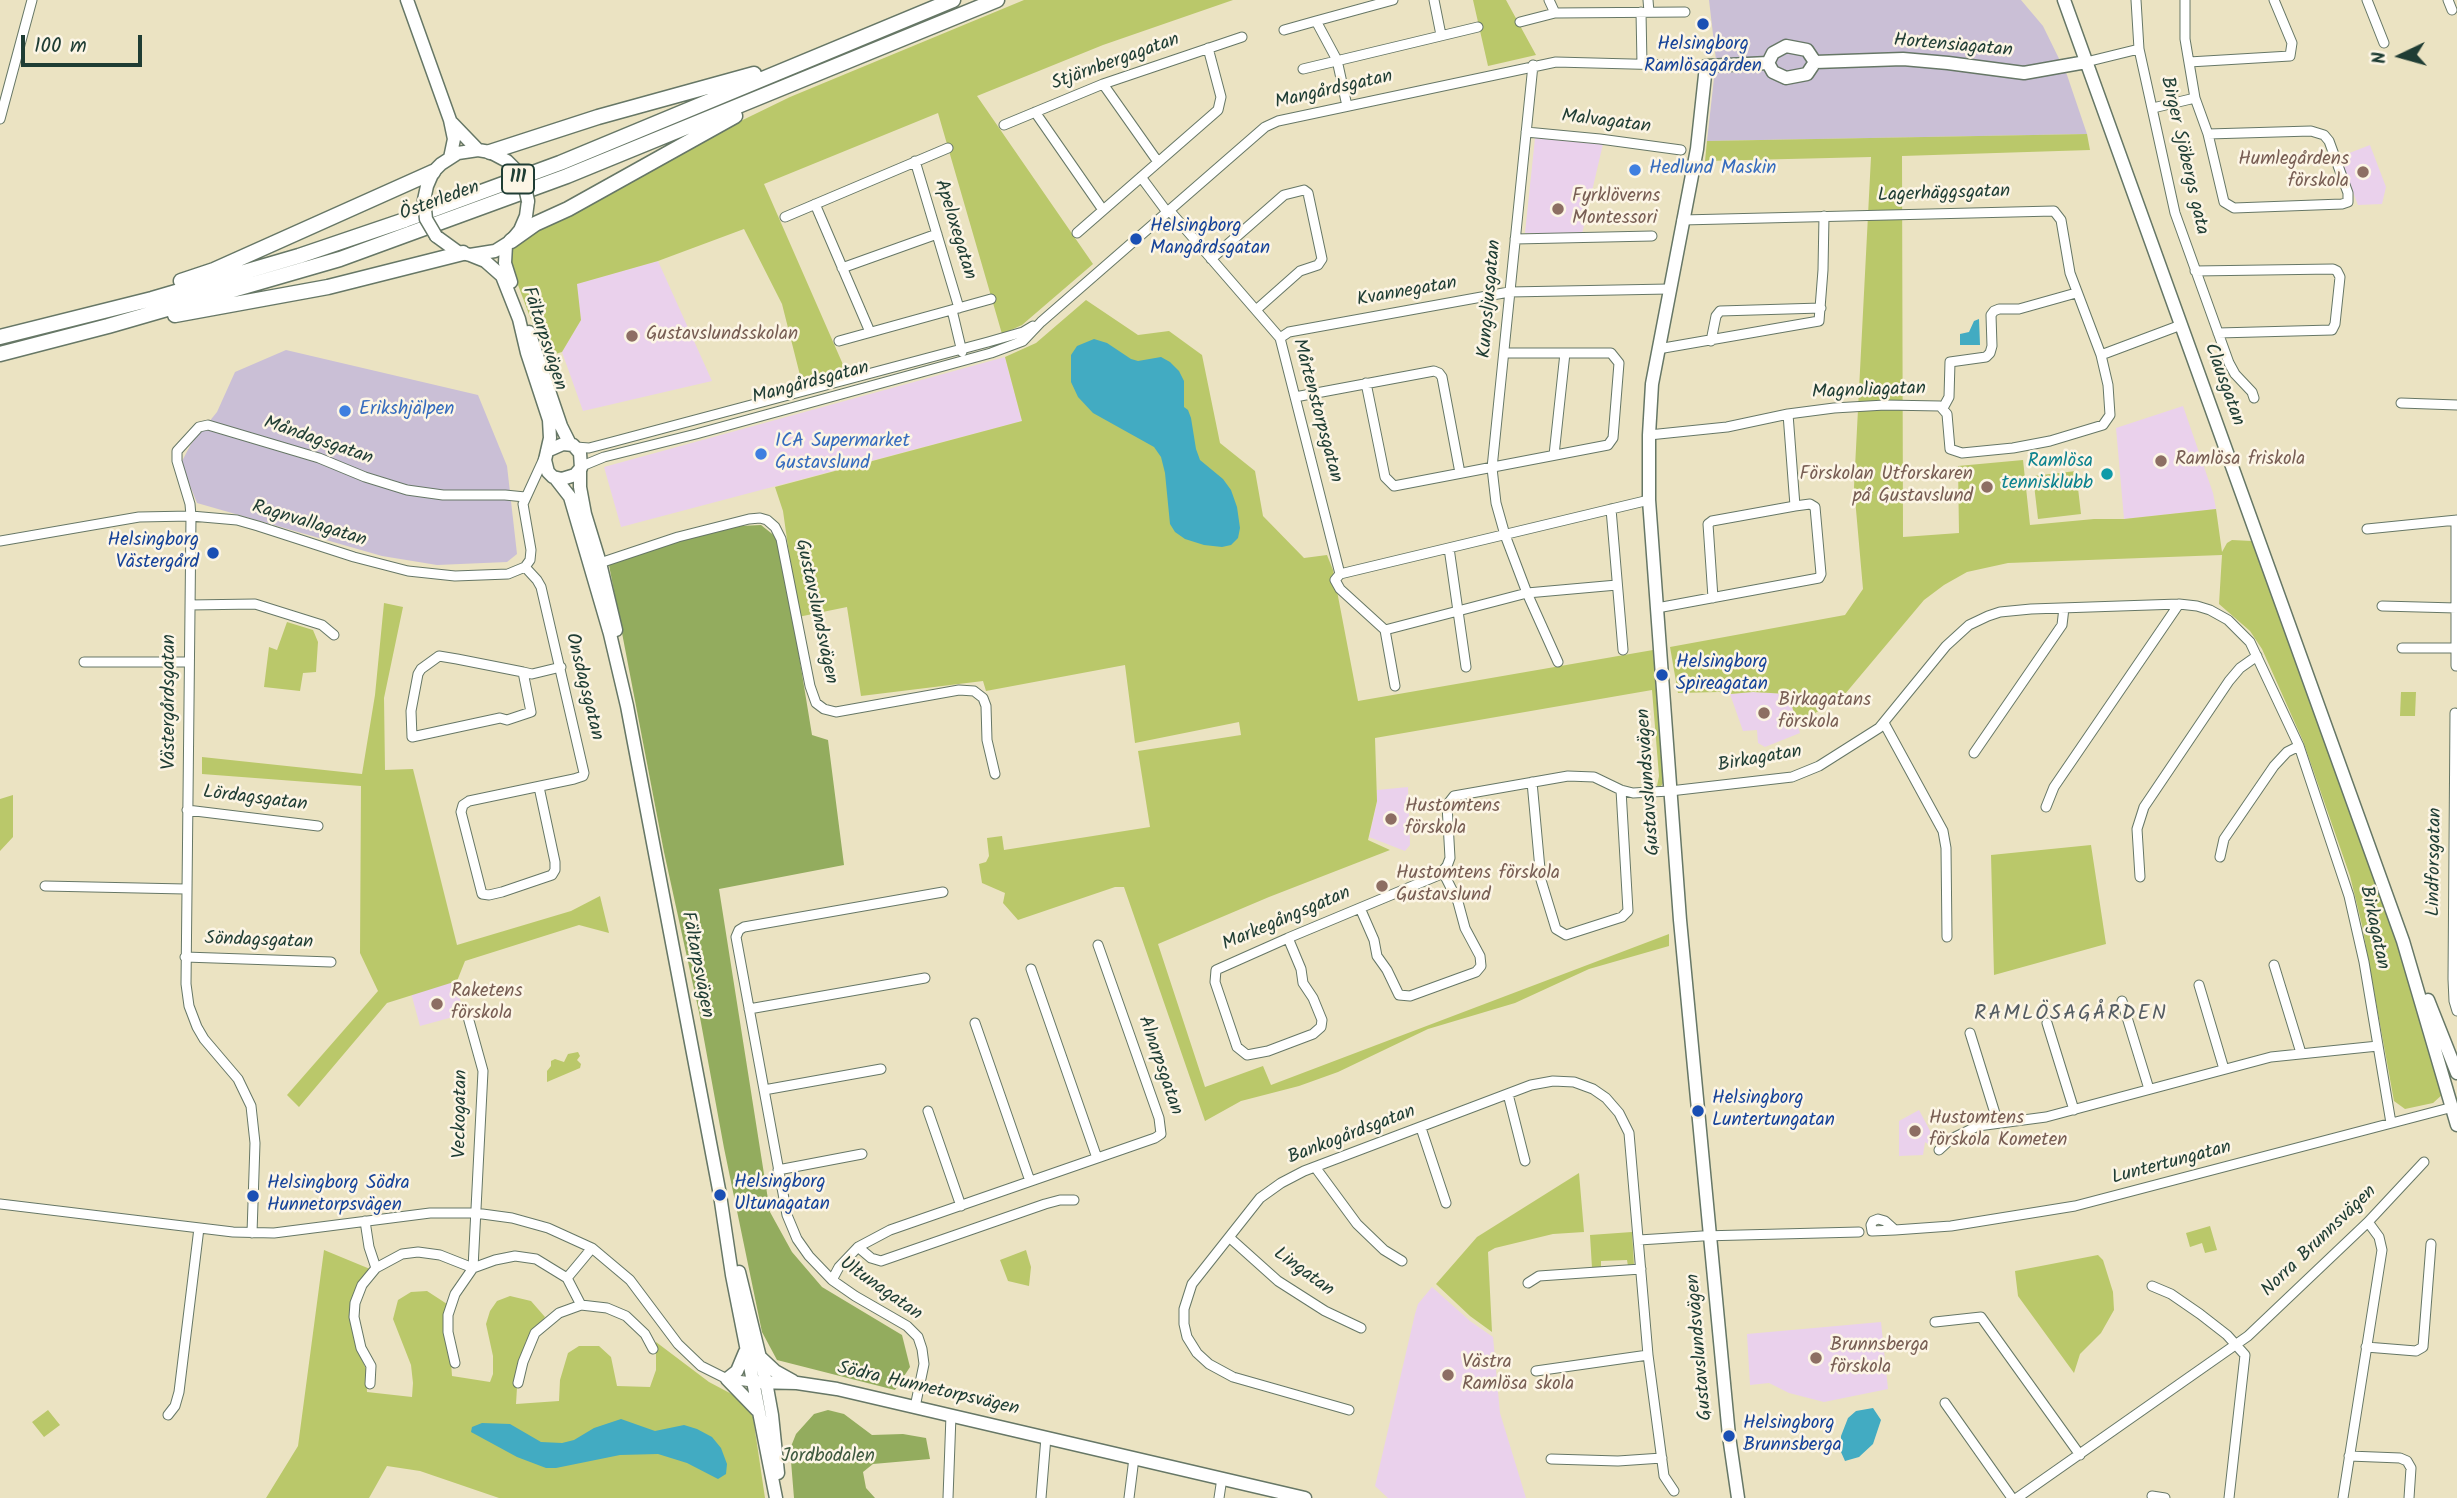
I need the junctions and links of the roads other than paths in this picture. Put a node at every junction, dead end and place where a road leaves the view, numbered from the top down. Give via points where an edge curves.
1 (32, 0) edge
2 (407, 0) edge
3 (953, 0) edge
4 (997, 0) edge
5 (1393, 0) edge
6 (1434, 0) edge
7 (1549, 0) edge
8 (1648, 0) edge
9 (2064, 0) edge
10 (2136, 0) edge
11 (2185, 0) edge
12 (2274, 0) edge
13 (2367, 0) edge
14 (2448, 0) edge
15 (2452, 10) dead end
16 (1645, 12) junction
17 (1685, 12) dead end
18 (1555, 13) junction
19 (1316, 21) junction
20 (1520, 22) dead end
21 (1478, 27) dead end
22 (1284, 30) dead end
23 (1441, 35) junction
24 (1242, 37) dead end
25 (2384, 43) dead end
26 (1208, 48) junction
27 (2139, 49) junction
28 (812, 57) junction
29 (1336, 61) junction
30 (1768, 62) junction
31 (1815, 62) junction
32 (2087, 62) junction
33 (2189, 62) junction
34 (1642, 64) junction
35 (1533, 65) junction
36 (1706, 65) junction
37 (1303, 69) dead end
38 (794, 83) junction
39 (1103, 84) junction
40 (2196, 98) junction
41 (1347, 106) junction
42 (2153, 108) junction
43 (1035, 112) junction
44 (0, 119) edge
45 (450, 120) junction
46 (1004, 125) dead end
47 (1526, 132) junction
48 (2208, 134) junction
49 (948, 148) dead end
50 (1681, 150) dead end
51 (484, 151) junction
52 (450, 158) junction
53 (915, 162) junction
54 (1158, 162) junction
55 (433, 173) junction
56 (1141, 177) junction
57 (815, 204) junction
58 (1103, 210) junction
59 (1168, 211) junction
60 (785, 216) dead end
61 (1824, 216) junction
62 (1682, 220) junction
63 (1077, 233) dead end
64 (937, 234) junction
65 (1652, 236) dead end
66 (1515, 239) junction
67 (508, 243) junction
68 (467, 254) junction
69 (1212, 259) junction
70 (842, 268) junction
71 (2195, 271) junction
72 (1669, 289) junction
73 (1509, 292) junction
74 (2076, 292) junction
75 (991, 299) dead end
76 (1821, 308) junction
77 (955, 309) junction
78 (1256, 310) junction
79 (69, 320) junction
80 (1041, 322) junction
81 (2181, 325) junction
82 (108, 326) junction
83 (870, 332) junction
84 (2218, 333) junction
85 (0, 337) edge
86 (1280, 338) junction
87 (839, 341) dead end
88 (1711, 341) junction
89 (1658, 348) junction
90 (962, 349) junction
91 (1504, 353) junction
92 (1565, 353) junction
93 (0, 354) edge
94 (2101, 355) junction
95 (965, 360) junction
96 (1366, 383) junction
97 (1295, 397) junction
98 (2254, 398) dead end
99 (2402, 403) dead end
100 (2457, 405) edge
101 (1943, 408) junction
102 (1788, 414) junction
103 (1649, 435) junction
104 (573, 446) junction
105 (546, 454) junction
106 (1554, 454) junction
107 (581, 468) junction
108 (1492, 468) junction
109 (1460, 473) junction
110 (555, 478) junction
111 (527, 493) junction
112 (1649, 500) junction
113 (1795, 506) junction
114 (1611, 509) junction
115 (191, 516) junction
116 (2457, 520) edge
117 (2367, 529) dead end
118 (1505, 534) junction
119 (0, 541) edge
120 (585, 546) junction
121 (1449, 548) junction
122 (600, 563) junction
123 (525, 568) junction
124 (1338, 577) junction
125 (2457, 578) edge
126 (1617, 585) junction
127 (1527, 593) junction
128 (1713, 598) junction
129 (2179, 604) junction
130 (190, 605) junction
131 (2382, 606) dead end
132 (1657, 608) junction
133 (2064, 608) junction
134 (2456, 608) edge
135 (1458, 611) junction
136 (1385, 630) junction
137 (334, 635) dead end
138 (2402, 648) dead end
139 (2455, 648) edge
140 (1623, 650) dead end
141 (2258, 656) junction
142 (83, 662) dead end
143 (188, 662) junction
144 (1558, 662) dead end
145 (2456, 666) edge
146 (561, 667) junction
147 (1466, 667) dead end
148 (523, 672) junction
149 (1395, 686) dead end
150 (626, 706) junction
151 (2455, 713) dead end
152 (1884, 723) junction
153 (2299, 746) junction
154 (1974, 753) dead end
155 (2456, 770) edge
156 (995, 774) dead end
157 (1532, 782) junction
158 (539, 788) junction
159 (1621, 790) junction
160 (1670, 791) junction
161 (2046, 807) dead end
162 (187, 810) junction
163 (318, 826) dead end
164 (2220, 856) dead end
165 (1443, 872) junction
166 (2140, 877) dead end
167 (45, 886) dead end
168 (185, 889) junction
169 (943, 892) dead end
170 (2455, 906) edge
171 (1360, 908) junction
172 (1947, 937) dead end
173 (1288, 938) junction
174 (2403, 941) junction
175 (1098, 945) dead end
176 (185, 957) junction
177 (331, 962) dead end
178 (2274, 965) dead end
179 (1031, 969) dead end
180 (925, 978) dead end
181 (2199, 985) dead end
182 (2122, 1002) dead end
183 (749, 1009) junction
184 (2457, 1011) edge
185 (468, 1017) dead end
186 (975, 1023) dead end
187 (2047, 1023) dead end
188 (1970, 1033) dead end
189 (2378, 1046) junction
190 (2301, 1053) junction
191 (881, 1069) dead end
192 (2224, 1069) junction
193 (2457, 1073) edge
194 (2148, 1089) junction
195 (764, 1090) junction
196 (1508, 1094) junction
197 (2455, 1106) edge
198 (2074, 1110) junction
199 (928, 1111) dead end
200 (1997, 1123) junction
201 (2391, 1123) junction
202 (2457, 1125) edge
203 (1421, 1128) junction
204 (1939, 1150) dead end
205 (862, 1154) dead end
206 (1097, 1158) junction
207 (1525, 1161) dead end
208 (2424, 1161) dead end
209 (1315, 1167) junction
210 (778, 1170) junction
211 (1030, 1181) junction
212 (1074, 1200) dead end
213 (1446, 1203) dead end
214 (0, 1204) edge
215 (961, 1206) junction
216 (475, 1213) junction
217 (365, 1221) junction
218 (2368, 1222) junction
219 (199, 1228) junction
220 (727, 1230) junction
221 (1895, 1230) dead end
222 (1859, 1232) dead end
223 (251, 1233) junction
224 (1710, 1236) junction
225 (1230, 1238) junction
226 (1639, 1240) junction
227 (2431, 1244) dead end
228 (858, 1247) junction
229 (592, 1248) junction
230 (1402, 1261) dead end
231 (376, 1268) junction
232 (474, 1268) junction
233 (1641, 1269) junction
234 (567, 1278) junction
235 (832, 1280) junction
236 (1528, 1283) dead end
237 (2151, 1286) dead end
238 (581, 1305) junction
239 (1935, 1322) dead end
240 (1361, 1328) dead end
241 (2236, 1345) junction
242 (2366, 1347) junction
243 (653, 1349) dead end
244 (746, 1349) junction
245 (1648, 1354) junction
246 (760, 1357) junction
247 (454, 1363) dead end
248 (1536, 1371) dead end
249 (727, 1379) junction
250 (759, 1382) junction
251 (782, 1382) junction
252 (518, 1383) dead end
253 (797, 1383) junction
254 (370, 1384) dead end
255 (1945, 1403) dead end
256 (915, 1406) junction
257 (758, 1410) junction
258 (1349, 1410) dead end
259 (168, 1415) dead end
260 (772, 1415) junction
261 (951, 1415) junction
262 (1046, 1437) junction
263 (2080, 1455) junction
264 (2349, 1456) junction
265 (1134, 1458) junction
266 (1662, 1458) junction
267 (1551, 1459) dead end
268 (1222, 1478) junction
269 (1674, 1491) dead end
270 (2152, 1496) dead end
271 (778, 1498) edge
272 (948, 1498) edge
273 (1041, 1498) edge
274 (1129, 1498) edge
275 (1219, 1498) edge
276 (1306, 1498) edge
277 (1738, 1498) edge
278 (2012, 1498) edge
279 (2017, 1498) edge
280 (2165, 1498) edge
281 (2229, 1498) edge
282 (2343, 1498) edge
283 (2409, 1498) edge

1 - 44 street
2 - 45 main road
3 - 28 main road, Österleden / 111
4 - 38 main road, Österleden / 111
5 - 19 street
6 - 23 street
7 - 18 street
8 - 16 street
9 - 32 main road, Clausgatan
10 - 27 street, Birger Sjöbergs gata
11 - 33 street
12 - 33 street via 2292,43 2290,56
13 - 25 street
14 - 15 street
16 - 17 street
16 - 18 street
16 - 34 street
18 - 20 street
19 - 22 street
19 - 29 street
21 - 23 street
23 - 29 street
24 - 26 street, Stjärnbergagatan
26 - 39 street, Stjärnbergagatan
26 - 54 street, Stjärnbergagatan via 1221,97 1218,110
27 - 32 street
27 - 42 street, Birger Sjöbergs gata
28 - 51 main road
28 - 79 main road, Österleden / 111 via 560,163 405,220 299,256
29 - 37 street
29 - 41 street
30 - 31 main road via 1786,46 1807,50
30 - 31 main road, Hortensiagatan via 1773,72 1786,78 1807,74
30 - 36 main road
31 - 32 main road, Hortensiagatan via 1903,59 2017,73
32 - 81 main road, Clausgatan
33 - 40 street
34 - 35 street, Mangårdsgatan
34 - 36 street, Mangårdsgatan
35 - 41 street, Mangårdsgatan
35 - 47 street, Kungsljusgatan
36 - 62 main road, Gustavslundsvägen via 1701,123
38 - 67 main road
38 - 82 main road, Österleden / 111 via 567,176 340,259
39 - 43 street, Stjärnbergagatan
39 - 54 street
40 - 42 street
40 - 48 street
41 - 59 street, Mangårdsgatan via 1265,127
42 - 71 street, Birger Sjöbergs gata via 2175,213
43 - 46 street, Stjärnbergagatan
43 - 58 street, Stjärnbergagatan
45 - 51 main road via 466,140
45 - 52 main road via 454,139
47 - 50 street, Malvagatan
47 - 66 street, Kungsljusgatan
48 - 48 street via 2224,202 2234,208 2348,202 2324,135 2311,131
49 - 53 street, Apeloxegatan
51 - 52 main road
51 - 67 main road, bridge via 507,161 524,183 526,216
52 - 55 main road
53 - 57 street, Apeloxegatan
53 - 64 street, Apeloxegatan
54 - 56 street, Stjärnbergagatan
55 - 68 main road, bridge via 426,186 426,219 450,248
55 - 79 main road via 214,270
56 - 58 street, Stjärnbergagatan
56 - 59 street
57 - 60 street, Apeloxegatan
57 - 70 street
58 - 63 street, Stjärnbergagatan
59 - 69 street, Mårtenstorpsgatan
59 - 80 street, Mangårdsgatan
61 - 62 street, Lagerhäggsgatan
61 - 74 street, Lagerhäggsgatan via 2054,211 2061,220
61 - 76 street
62 - 72 main road, Gustavslundsvägen
64 - 70 street
64 - 77 street, Apeloxegatan
65 - 66 street
66 - 73 street, Kungsljusgatan
67 - 68 main road via 483,254
67 - 104 main road, Fältarpsvägen via 504,256 508,273 561,426
68 - 82 main road via 328,288
68 - 105 main road, Fältarpsvägen via 494,268 509,291 549,421
69 - 78 street, Mårtenstorpsgatan
69 - 78 street via 1284,195 1308,193 1322,259 1300,271
70 - 83 street
71 - 84 street, Birger Sjöbergs gata
71 - 84 street via 2333,269 2340,277 2332,330
72 - 73 street, Kvannegatan
72 - 89 main road, Gustavslundsvägen
73 - 86 street, Kvannegatan via 1289,332
73 - 91 street, Kungsljusgatan
74 - 94 street, Lagerhäggsgatan
74 - 101 street via 2019,309 1994,311 1990,353 1950,362 1949,397
75 - 77 street
76 - 88 street via 1819,321 1814,323
76 - 88 street via 1720,310
77 - 83 street
77 - 90 street, Apeloxegatan
78 - 86 street, Mårtenstorpsgatan
79 - 85 main road, Österleden / 111
80 - 90 street, Mangårdsgatan via 1023,332
80 - 95 street, Mangårdsgatan via 1023,341
81 - 94 street
81 - 174 main road, Clausgatan
82 - 93 main road, Österleden / 111
83 - 87 street
84 - 98 street, Birger Sjöbergs gata via 2235,374
86 - 97 street, Mårtenstorpsgatan
88 - 89 street
89 - 103 main road, Gustavslundsvägen
90 - 95 street, Apeloxegatan
90 - 104 street, Mangårdsgatan via 593,447
91 - 92 street
91 - 108 street, Kungsljusgatan
92 - 106 street
92 - 106 street via 1611,353 1619,363 1613,438 1608,445
94 - 101 street, Magnoliagatan via 2111,411 2107,422 2098,427 2013,448 1956,453 1949,446
95 - 107 street, Mangårdsgatan via 604,457
96 - 97 street
96 - 109 street via 1388,483 1394,486
96 - 109 street via 1439,373
97 - 124 street, Mårtenstorpsgatan
99 - 100 street
101 - 102 street, Magnoliagatan via 1864,406
102 - 103 street, Magnoliagatan via 1727,427
102 - 113 street
103 - 112 main road, Gustavslundsvägen
104 - 105 main road via 559,445
104 - 107 main road via 581,457
105 - 110 main road via 546,468
105 - 111 street
106 - 108 street
107 - 110 main road via 575,475
107 - 122 main road, Fältarpsvägen via 584,514
108 - 109 street
108 - 118 street, Kungsljusgatan
110 - 111 street
110 - 120 main road, Fältarpsvägen via 570,497
111 - 115 street, Måndagsgatan via 443,495 407,490 206,425 177,453
111 - 123 street via 523,510 531,555
112 - 114 street
112 - 132 main road, Gustavslundsvägen
113 - 128 street via 1708,524
113 - 128 street via 1815,507 1819,578
114 - 118 street
114 - 126 street
115 - 119 street, Ragnvallagatan via 139,517
115 - 123 street, Ragnvallagatan via 237,520 408,571 488,576
115 - 130 street, Västergårdsgatan
116 - 117 street
116 - 125 street
118 - 121 street
118 - 127 street, Kungsljusgatan
120 - 122 street
120 - 150 main road, Fältarpsvägen
121 - 124 street
121 - 135 street
122 - 150 main road, Fältarpsvägen via 618,640
122 - 156 street, Gustavslundsvägen via 703,530 748,519 767,520 781,539 816,703 836,712 974,691 986,706
123 - 146 street, Onsdagsgatan via 541,587
124 - 136 street via 1340,589
125 - 134 street
126 - 127 street
126 - 140 street
127 - 135 street
127 - 144 street, Kungsljusgatan
128 - 132 street
129 - 133 street, Birkagatan
129 - 141 street, Birkagatan via 2221,615 2245,635
129 - 161 street via 2053,787
130 - 137 street via 255,604 322,625
130 - 143 street, Västergårdsgatan
131 - 134 street
132 - 160 main road, Gustavslundsvägen
133 - 152 street, Birkagatan via 2000,612 1969,625 1946,646
133 - 154 street via 2062,625
134 - 139 street
135 - 136 street
135 - 147 street
136 - 149 street
138 - 139 street
139 - 145 street
141 - 153 street, Birkagatan
141 - 166 street via 2229,681 2144,807 2137,832
142 - 143 street
143 - 162 street, Västergårdsgatan
146 - 148 street
146 - 158 street, Onsdagsgatan via 584,773
148 - 148 street via 439,656 432,660 418,674 412,737 531,712
150 - 220 main road, Fältarpsvägen
151 - 155 street, Lindforsgatan
152 - 160 street, Birkagatan via 1806,772
152 - 172 street via 1943,831
153 - 164 street via 2274,766 2224,839
153 - 189 street, Birkagatan via 2349,896
155 - 170 street, Lindforsgatan
157 - 159 street via 1584,775
157 - 159 street via 1541,880 1556,929 1566,935 1628,911
157 - 165 street via 1451,798 1447,809 1450,858
158 - 158 street, Onsdagsgatan via 463,805 482,894 552,876 555,862
159 - 160 street
160 - 224 main road, Gustavslundsvägen
162 - 163 street, Lördagsgatan
162 - 168 street, Västergårdsgatan
165 - 171 street, Markegångsgatan
165 - 171 street via 1481,958 1476,972 1410,996 1399,995 1377,956
167 - 168 street
168 - 176 street, Västergårdsgatan
169 - 183 street, Ultunagatan via 741,929 736,937
170 - 184 street, Lindforsgatan
171 - 173 street, Markegångsgatan
173 - 173 street, Markegångsgatan via 1214,973 1237,1047 1245,1055 1268,1051 1321,1029 1322,1020 1303,984
174 - 193 main road, Clausgatan
174 - 197 main road, Clausgatan
175 - 206 street, Alnarpsgatan via 1162,1129 1154,1138
176 - 177 street, Söndagsgatan
176 - 223 street, Västergårdsgatan via 193,1020 238,1079 253,1116
178 - 190 street
179 - 206 street
180 - 183 street
181 - 192 street
182 - 194 street
183 - 195 street, Ultunagatan
185 - 216 street, Veckogatan via 483,1071
186 - 211 street
187 - 198 street
188 - 200 street
189 - 190 street
189 - 201 street, Birkagatan
190 - 192 street
191 - 195 street
192 - 194 street
194 - 198 street
195 - 210 street, Ultunagatan
196 - 203 street, Bankogårdsgatan
196 - 207 street
196 - 226 street, Bankogårdsgatan via 1563,1080 1587,1086 1610,1102 1630,1138
197 - 201 street, Luntertungatan
197 - 202 main road, Clausgatan
198 - 200 street
199 - 215 street
200 - 204 street via 1975,1127
201 - 221 street, Luntertungatan via 2075,1206 1982,1223
203 - 209 street, Bankogårdsgatan
203 - 213 street
205 - 210 street
206 - 211 street, Alnarpsgatan
208 - 218 street, Norra Brunnsvägen
209 - 225 street, Bankogårdsgatan via 1281,1182 1260,1198
209 - 230 street via 1357,1224
210 - 235 street, Ultunagatan via 797,1239
211 - 215 street, Alnarpsgatan
212 - 228 street via 1054,1201 881,1261
214 - 219 street, Södra Hunnetorpsvägen
215 - 228 street, Alnarpsgatan via 890,1230
216 - 217 street, Södra Hunnetorpsvägen
216 - 229 street, Södra Hunnetorpsvägen via 548,1228
216 - 232 street
217 - 223 street, Södra Hunnetorpsvägen
217 - 231 street
218 - 241 street, Norra Brunnsvägen
218 - 242 street via 2382,1250
219 - 223 street, Södra Hunnetorpsvägen
219 - 259 street via 179,1392
220 - 244 main road, Fältarpsvägen
220 - 246 main road, Fältarpsvägen
222 - 224 street
224 - 226 street
224 - 277 main road, Gustavslundsvägen
225 - 240 street, Lingatan via 1278,1281
225 - 258 street, Bankogårdsgatan via 1187,1295 1184,1324 1197,1353 1233,1377
226 - 233 street, Bankogårdsgatan
227 - 242 street via 2423,1348
228 - 235 street, Alnarpsgatan
229 - 234 street
229 - 249 street, Södra Hunnetorpsvägen via 630,1280 689,1356
231 - 232 street via 402,1254 418,1252
231 - 254 street via 362,1285 354,1317 361,1348 371,1366
232 - 234 street via 515,1256 536,1259
232 - 247 street via 455,1294 448,1315
233 - 236 street via 1539,1276
233 - 245 street, Bankogårdsgatan
234 - 238 street
235 - 256 street, Ultunagatan via 918,1337 924,1364
237 - 241 street via 2191,1307
238 - 243 street via 626,1316
238 - 252 street via 559,1313 535,1333
239 - 263 street via 1981,1317
241 - 263 street, Norra Brunnsvägen
241 - 281 street via 2245,1355 2246,1365
242 - 264 street
244 - 249 main road via 737,1371
244 - 250 main road, Fältarpsvägen
245 - 248 street
245 - 266 street, Bankogårdsgatan
246 - 250 main road, Fältarpsvägen
246 - 253 main road
249 - 250 street, Södra Hunnetorpsvägen
249 - 257 main road
250 - 251 main road, Södra Hunnetorpsvägen
250 - 257 main road, Fältarpsvägen
250 - 260 main road, Fältarpsvägen
251 - 253 main road, Södra Hunnetorpsvägen
251 - 260 main road
253 - 256 main road, Södra Hunnetorpsvägen
255 - 278 street
256 - 261 main road, Södra Hunnetorpsvägen
257 - 271 main road, Fältarpsvägen
260 - 271 main road, Fältarpsvägen
261 - 262 main road, Södra Hunnetorpsvägen
261 - 272 street
262 - 265 main road, Södra Hunnetorpsvägen
262 - 273 street
263 - 279 street, Norra Brunnsvägen
264 - 282 street
264 - 283 street via 2407,1461 2411,1468
265 - 268 main road, Södra Hunnetorpsvägen
265 - 274 street
266 - 267 street
266 - 269 street, Bankogårdsgatan via 1664,1476
268 - 275 street
268 - 276 main road, Södra Hunnetorpsvägen
270 - 280 street

